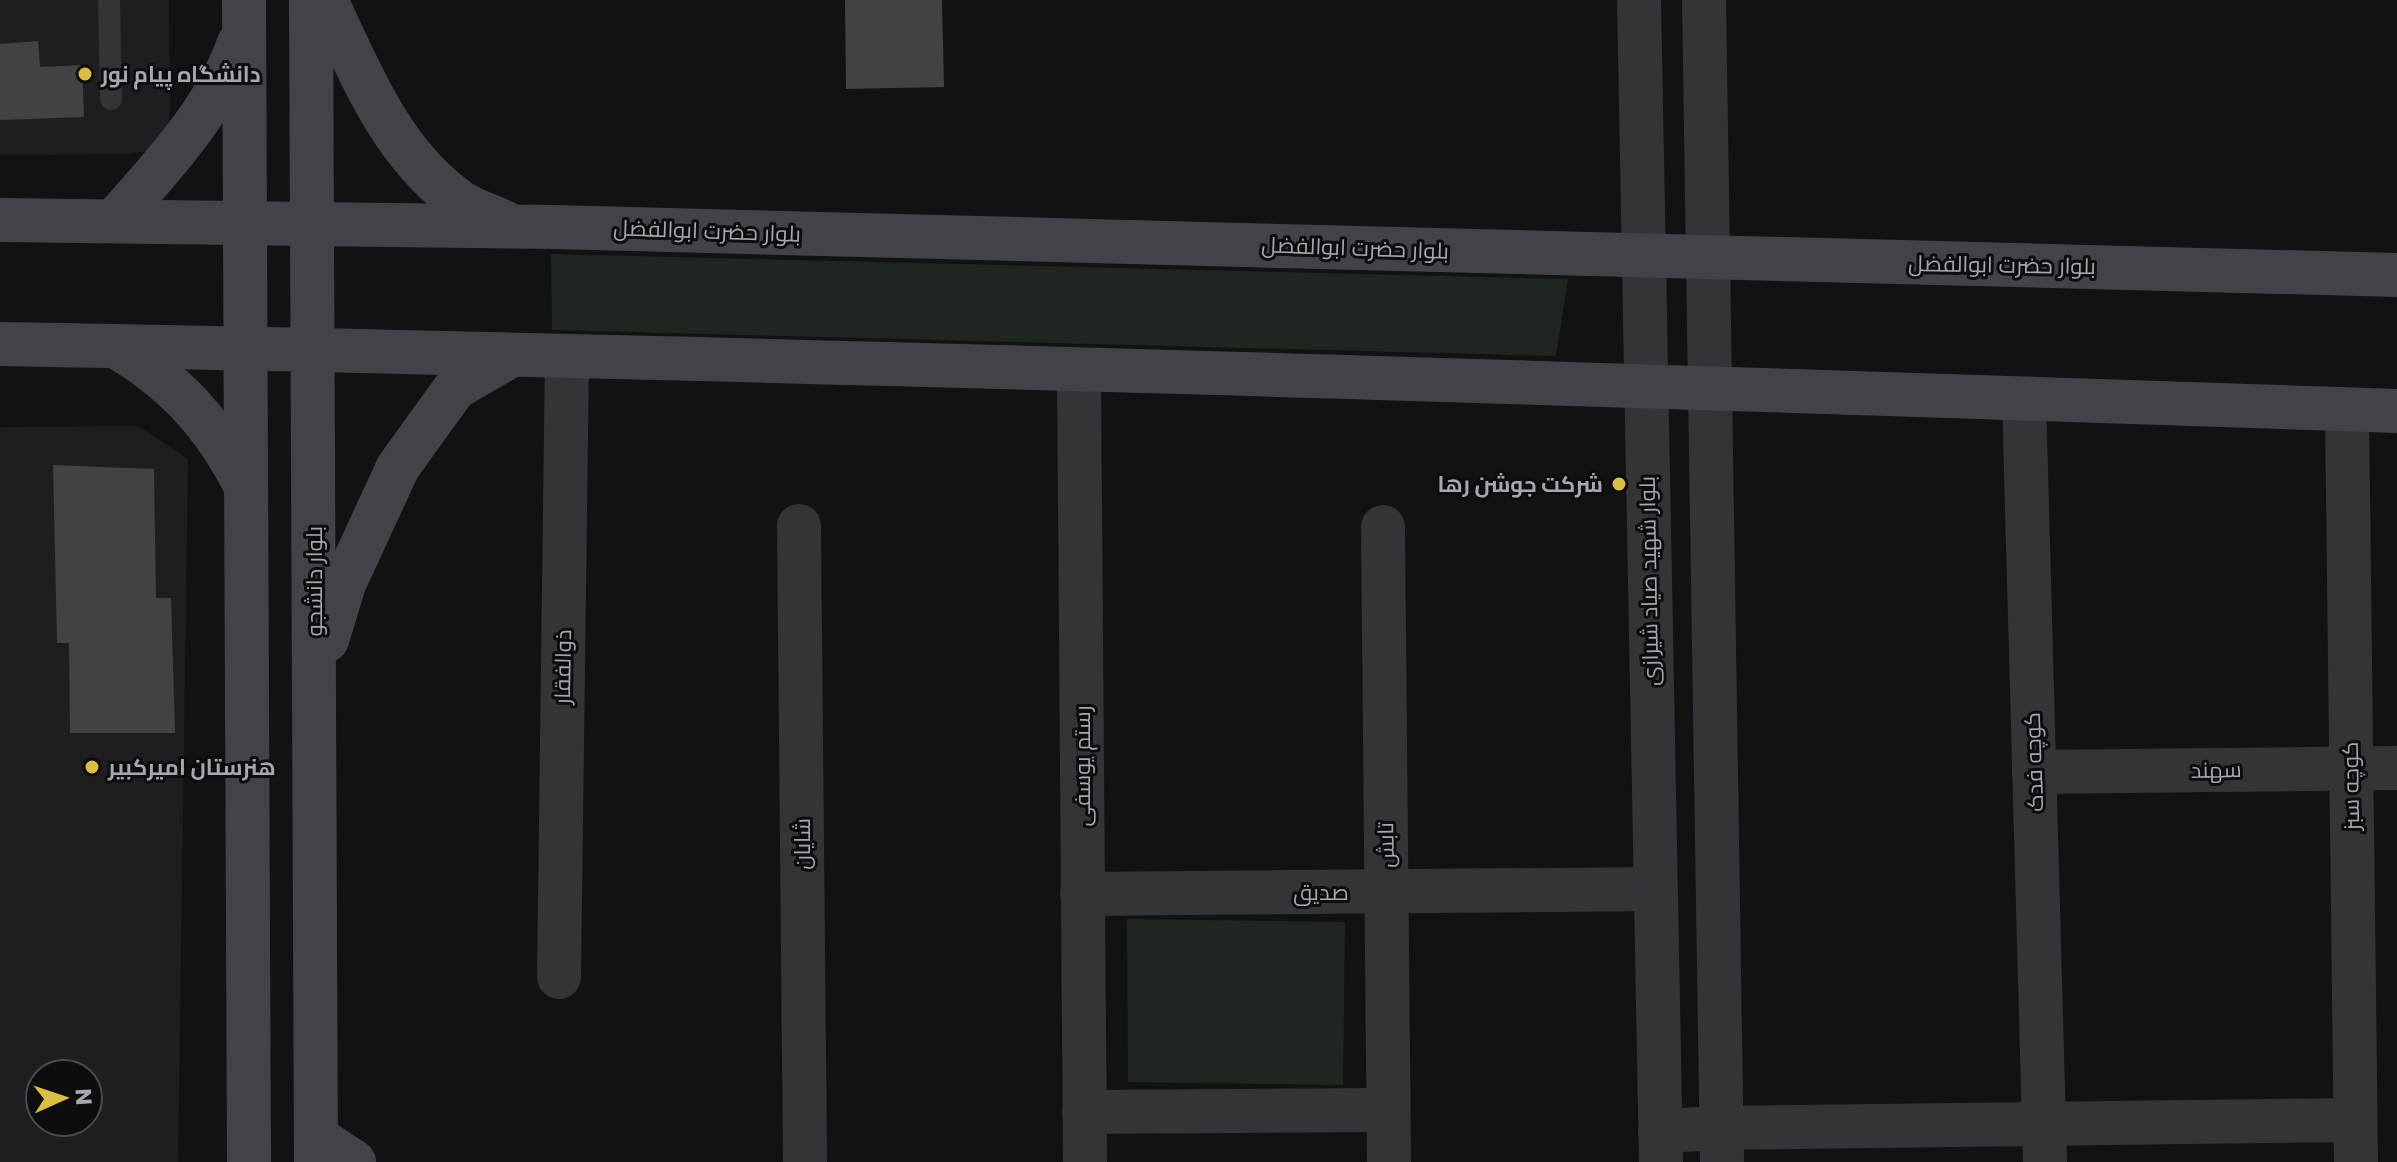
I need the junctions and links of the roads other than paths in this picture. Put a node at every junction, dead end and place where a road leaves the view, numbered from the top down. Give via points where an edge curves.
1 (109, 0) edge
2 (311, 0) edge
3 (326, 0) edge
4 (1639, 0) edge
5 (1704, 0) edge
6 (244, 15) edge
7 (111, 99) dead end
8 (0, 220) edge
9 (114, 221) junction
10 (245, 223) junction
11 (312, 224) junction
12 (514, 226) junction
13 (1644, 257) junction
14 (1707, 258) junction
15 (2397, 275) edge
16 (0, 344) edge
17 (115, 346) junction
18 (245, 349) junction
19 (313, 350) junction
20 (512, 354) junction
21 (567, 356) junction
22 (1079, 371) junction
23 (1646, 385) junction
24 (1709, 387) junction
25 (2024, 399) junction
26 (2347, 410) junction
27 (2397, 411) edge
28 (246, 487) junction
29 (799, 526) dead end
30 (1383, 527) dead end
31 (314, 681) junction
32 (2351, 768) junction
33 (2397, 768) edge
34 (2034, 772) junction
35 (1655, 889) junction
36 (1387, 892) junction
37 (1082, 894) junction
38 (559, 977) dead end
39 (1388, 1110) junction
40 (1084, 1112) junction
41 (2356, 1141) edge
42 (2044, 1143) edge
43 (1722, 1145) edge
44 (1661, 1146) edge
45 (316, 1149) edge
46 (249, 1162) edge
47 (354, 1162) edge
48 (805, 1162) edge
49 (1085, 1162) edge
50 (1389, 1162) edge

1 - 7 lane
2 - 11 main road, بلوار دانشجو
3 - 12 main road via 366,86 412,159 456,200
4 - 13 street, بلوار شهید صیاد شیرازی
5 - 14 street
6 - 9 main road via 237,50 217,89 160,169
6 - 10 main road
8 - 9 main road, بلوار حضرت ابوالفضل
9 - 10 main road, بلوار حضرت ابوالفضل
10 - 11 main road, بلوار حضرت ابوالفضل
10 - 18 main road
11 - 12 main road, بلوار حضرت ابوالفضل
11 - 19 main road, بلوار دانشجو
12 - 13 main road, بلوار حضرت ابوالفضل
13 - 14 main road, بلوار حضرت ابوالفضل
13 - 23 street, بلوار شهید صیاد شیرازی
14 - 15 main road, بلوار حضرت ابوالفضل
14 - 24 street
16 - 17 main road
17 - 18 main road
17 - 28 main road via 162,377 197,411
18 - 19 main road
18 - 28 main road
19 - 20 main road
19 - 31 main road, بلوار دانشجو
20 - 21 main road
20 - 31 main road via 455,388 398,467 344,584
21 - 22 main road
21 - 38 street, ذوالفقار
22 - 23 main road
22 - 37 street, رستم یوسفی
23 - 24 main road
23 - 35 street, بلوار شهید صیاد شیرازی
24 - 25 main road
24 - 43 street
25 - 26 main road
25 - 34 street, کوچه فدک
26 - 27 main road
26 - 32 street, کوچه سبز
28 - 46 main road
29 - 48 street, شایان
30 - 36 street, تابش
31 - 45 main road, بلوار دانشجو
32 - 33 street, سهند
32 - 34 street, سهند
32 - 41 street, کوچه سبز
34 - 42 street, کوچه فدک
35 - 36 street, صدیق
35 - 44 street, بلوار شهید صیاد شیرازی
36 - 37 street, صدیق
36 - 39 street, تابش
37 - 40 street, رستم یوسفی
39 - 40 street
39 - 50 street, تابش
40 - 49 street, رستم یوسفی
41 - 42 street
42 - 43 street
43 - 44 street
45 - 47 main road

